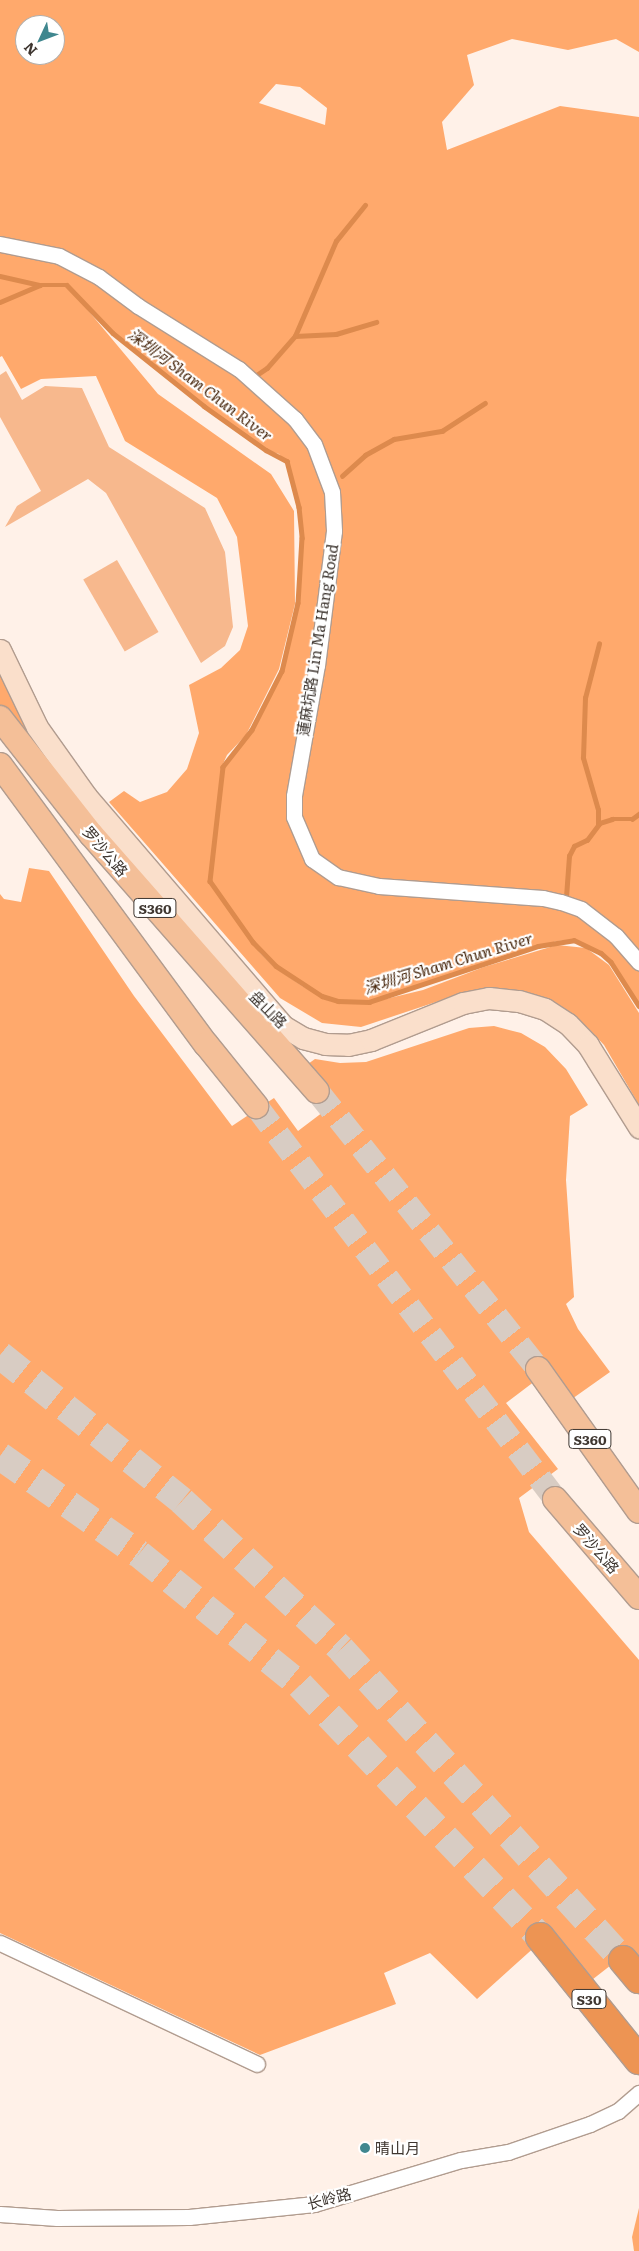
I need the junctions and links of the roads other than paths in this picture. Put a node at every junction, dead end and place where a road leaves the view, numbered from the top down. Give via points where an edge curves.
1 (0, 244) edge
2 (0, 650) edge
3 (0, 718) edge
4 (0, 765) edge
5 (639, 962) edge
6 (318, 1091) tunnel mouth
7 (256, 1106) tunnel mouth
8 (639, 1127) edge
9 (538, 1369) tunnel mouth
10 (555, 1499) tunnel mouth
11 (639, 1511) edge
12 (639, 1597) edge
13 (540, 1937) tunnel mouth
14 (0, 1943) edge
15 (639, 2060) edge
16 (257, 2064) dead end
17 (639, 2093) edge
18 (0, 2214) edge

1 - 5 street, 蓮麻坑路 Lin Ma Hang Road via 59,256 98,277 239,369 295,419 314,444 332,492 334,531 317,665 294,796 294,817 312,859 338,877 379,886 561,902 581,909 616,936
2 - 8 main road, 盘山路 via 37,727 86,796 283,1026 303,1038 325,1044 348,1045 371,1040 463,1003 489,998 519,1001 545,1009 588,1045
3 - 6 main road, 罗沙公路 / S360 via 91,834
4 - 7 main road, S360 via 206,1044
9 - 11 main road, S360
10 - 12 main road, 罗沙公路
13 - 15 highway, S30
14 - 16 street
17 - 18 street, 长岭路 via 609,2116 508,2152 461,2160 314,2204 189,2216 57,2218

